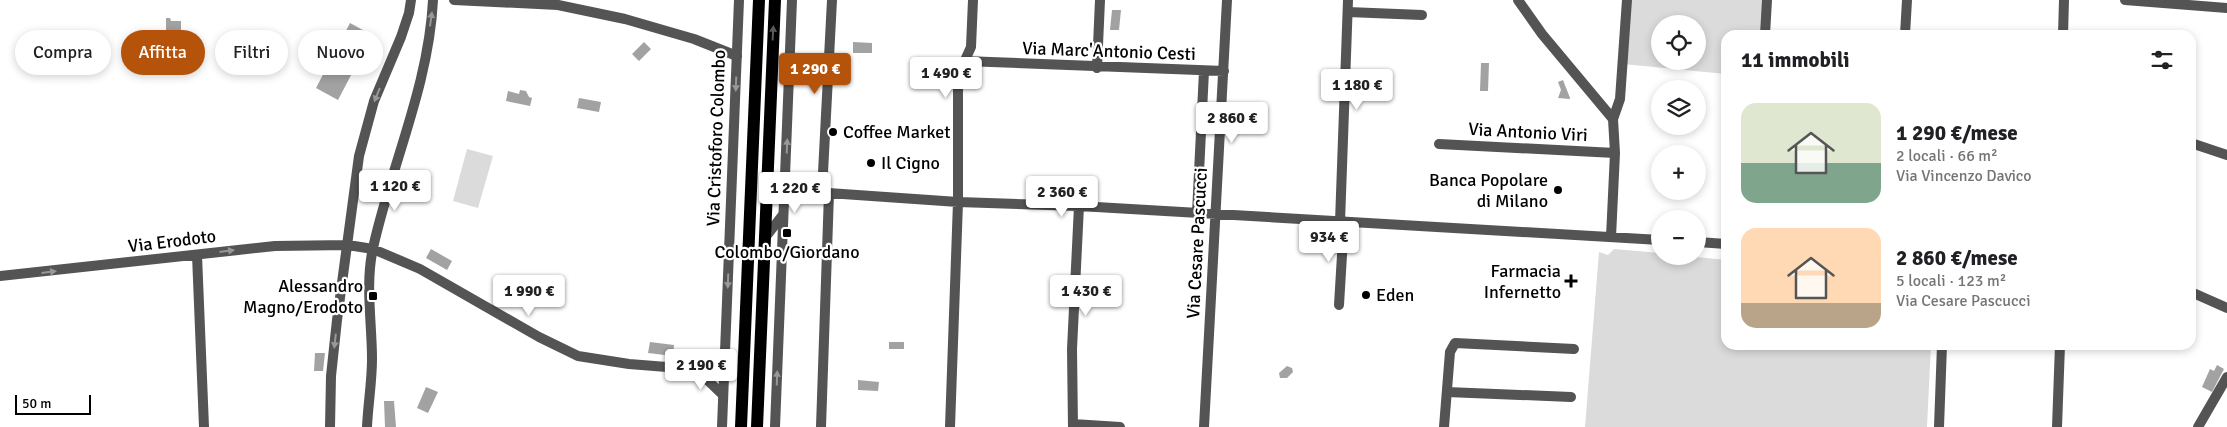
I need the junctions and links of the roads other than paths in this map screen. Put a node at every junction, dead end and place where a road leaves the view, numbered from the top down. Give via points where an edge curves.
1 (411, 0) edge
2 (433, 0) edge
3 (454, 0) edge
4 (739, 0) edge
5 (759, 0) edge
6 (775, 0) edge
7 (792, 0) edge
8 (832, 0) edge
9 (973, 0) edge
10 (1100, 0) edge
11 (1227, 0) edge
12 (1348, 0) edge
13 (1518, 0) edge
14 (1626, 0) edge
15 (1767, 0) edge
16 (1907, 0) edge
17 (2064, 0) edge
18 (2125, 0) edge
19 (2145, 2) edge
20 (2227, 8) edge
21 (1348, 12) junction
22 (1422, 15) dead end
23 (1765, 30) edge
24 (1905, 30) edge
25 (2062, 30) edge
26 (737, 56) junction
27 (964, 61) junction
28 (1097, 68) junction
29 (1204, 71) junction
30 (1224, 71) junction
31 (1613, 119) junction
32 (1439, 144) dead end
33 (2196, 146) edge
34 (1615, 153) junction
35 (2227, 155) edge
36 (785, 190) junction
37 (826, 192) junction
38 (958, 202) junction
39 (1079, 206) junction
40 (1197, 213) junction
41 (1215, 214) junction
42 (782, 216) junction
43 (1342, 222) junction
44 (1611, 237) junction
45 (764, 239) junction
46 (1651, 239) edge
47 (1706, 243) edge
48 (1721, 244) edge
49 (348, 245) junction
50 (372, 249) junction
51 (196, 255) junction
52 (0, 276) edge
53 (2196, 294) edge
54 (1339, 305) dead end
55 (2227, 308) edge
56 (1574, 349) dead end
57 (1942, 350) edge
58 (2060, 350) edge
59 (725, 351) junction
60 (692, 369) junction
61 (2227, 377) edge
62 (1447, 392) junction
63 (723, 395) junction
64 (1571, 397) dead end
65 (1073, 426) edge
66 (204, 427) edge
67 (330, 427) edge
68 (367, 427) edge
69 (722, 427) edge
70 (741, 427) edge
71 (757, 427) edge
72 (775, 427) edge
73 (820, 427) edge
74 (950, 427) edge
75 (1120, 427) edge
76 (1204, 427) edge
77 (1444, 427) edge
78 (1939, 427) edge
79 (2057, 427) edge
80 (2198, 427) edge

1 -> 49 street via 407,21 366,128
50 -> 2 street via 419,80
3 - 26 street via 558,5 625,19 694,39
4 - 26 street, Via Cristoforo Colombo
5 - 70 main road, Via Cristoforo Colombo
45 -> 6 main road
36 -> 7 street
8 - 37 street
9 - 27 street via 971,45
10 - 28 street
11 - 30 street, Via Cesare Pascucci
12 - 21 street
13 - 31 street
14 - 31 street via 1620,99
15 - 23 street
16 - 24 street
17 - 25 street
18 - 19 street
19 - 20 street
21 - 22 street
21 - 43 street
26 -> 59 street, Via Cristoforo Colombo
27 - 28 street, Via Marc'Antonio Cesti
27 - 38 street via 958,83
28 - 29 street, Via Marc'Antonio Cesti
29 - 30 street, Via Marc'Antonio Cesti
29 - 40 street, Via Cesare Pascucci
30 - 41 street, Via Cesare Pascucci
31 - 34 street
32 - 34 street, Via Antonio Viri
33 - 35 street
34 - 44 street
36 - 37 street
36 - 42 street
37 - 38 street
37 - 73 street
38 - 39 street
38 - 74 street
39 - 40 street
39 - 65 street via 1072,349
40 - 41 street
41 - 43 street
41 - 76 street, Via Cesare Pascucci
42 - 45 street
72 -> 42 street
43 - 44 street
43 - 54 street
44 - 46 street
45 - 71 main road
47 - 48 street
49 - 50 street, Via Erodoto
51 -> 49 street, Via Erodoto via 293,244
49 -> 67 street via 332,365
50 - 60 street via 420,269 578,356
50 - 68 street via 372,373
52 -> 51 street, Via Erodoto
51 - 66 street
53 - 55 street
56 - 62 street via 1455,343 1450,352
57 - 78 street
58 - 79 street
59 - 60 street via 712,363
59 - 63 street, Via Cristoforo Colombo
60 - 63 street
61 - 80 street
62 - 64 street
62 - 77 street
63 - 69 street, Via Cristoforo Colombo
65 - 75 street

